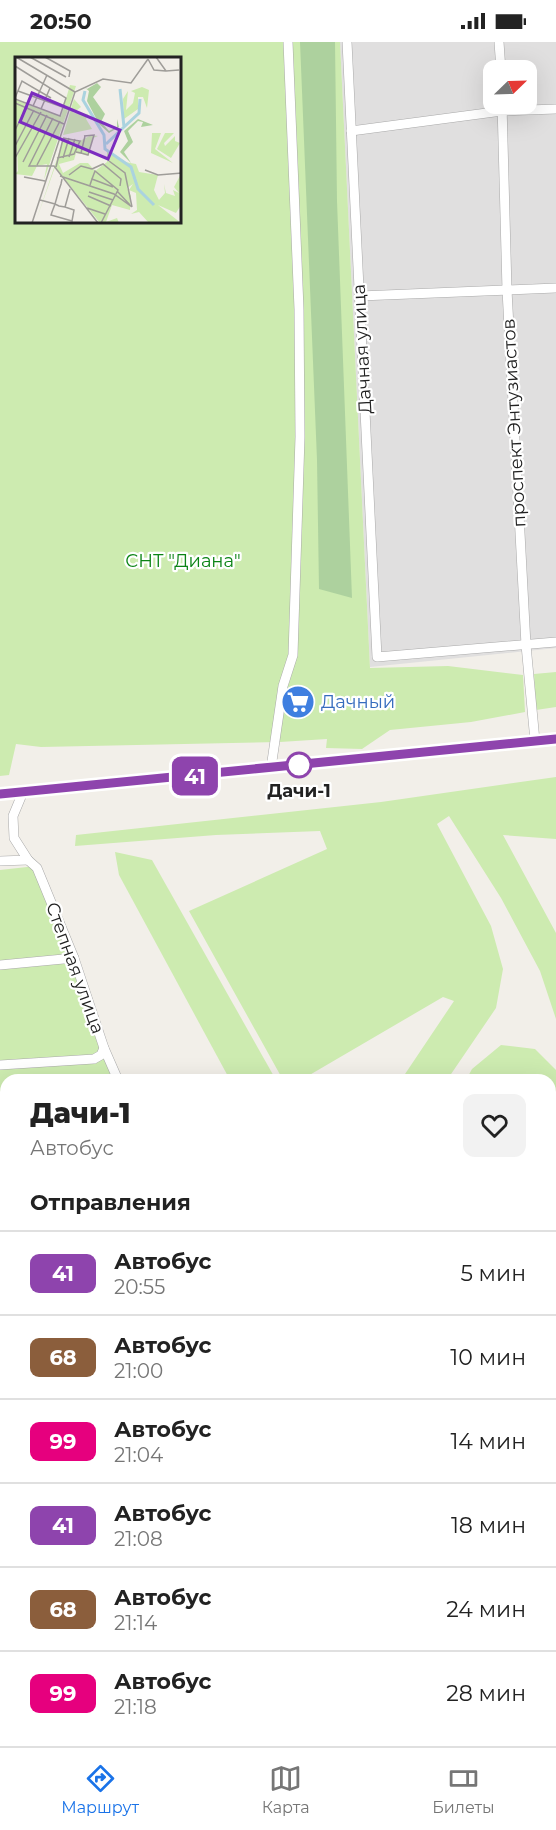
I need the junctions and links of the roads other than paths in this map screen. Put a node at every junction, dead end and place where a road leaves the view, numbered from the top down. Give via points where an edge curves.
1 (288, 42) edge
2 (347, 42) edge
3 (499, 42) edge
4 (500, 60) edge
5 (537, 109) edge
6 (483, 110) edge
7 (556, 110) edge
8 (502, 114) edge
9 (351, 131) junction
10 (556, 288) edge
11 (507, 290) junction
12 (360, 296) junction
13 (556, 642) edge
14 (526, 645) junction
15 (556, 739) edge
16 (535, 741) junction
17 (271, 768) junction
18 (23, 792) junction
19 (0, 794) edge
20 (28, 860) junction
21 (0, 861) edge
22 (74, 958) junction
23 (0, 965) edge
24 (104, 1048) junction
25 (0, 1065) edge
26 (115, 1074) edge

1 - 17 street via 300,437 293,655 283,686
2 - 9 street, Дачная улица
3 - 4 street
5 - 7 street
6 - 9 street
8 - 11 street, проспект Энтузиастов
9 - 12 street, Дачная улица
10 - 11 street
11 - 12 street
11 - 14 street, проспект Энтузиастов
12 - 14 street, Дачная улица via 377,657
13 - 14 street
14 - 16 street, проспект Энтузиастов
15 - 16 street
16 - 17 street
17 - 18 street
18 - 19 street
18 - 20 street, Степная улица via 13,816 14,838
20 - 21 street
20 - 22 street, Степная улица via 37,868
22 - 23 street
22 - 24 street, Степная улица
24 - 25 street via 94,1059
24 - 26 street, Степная улица

